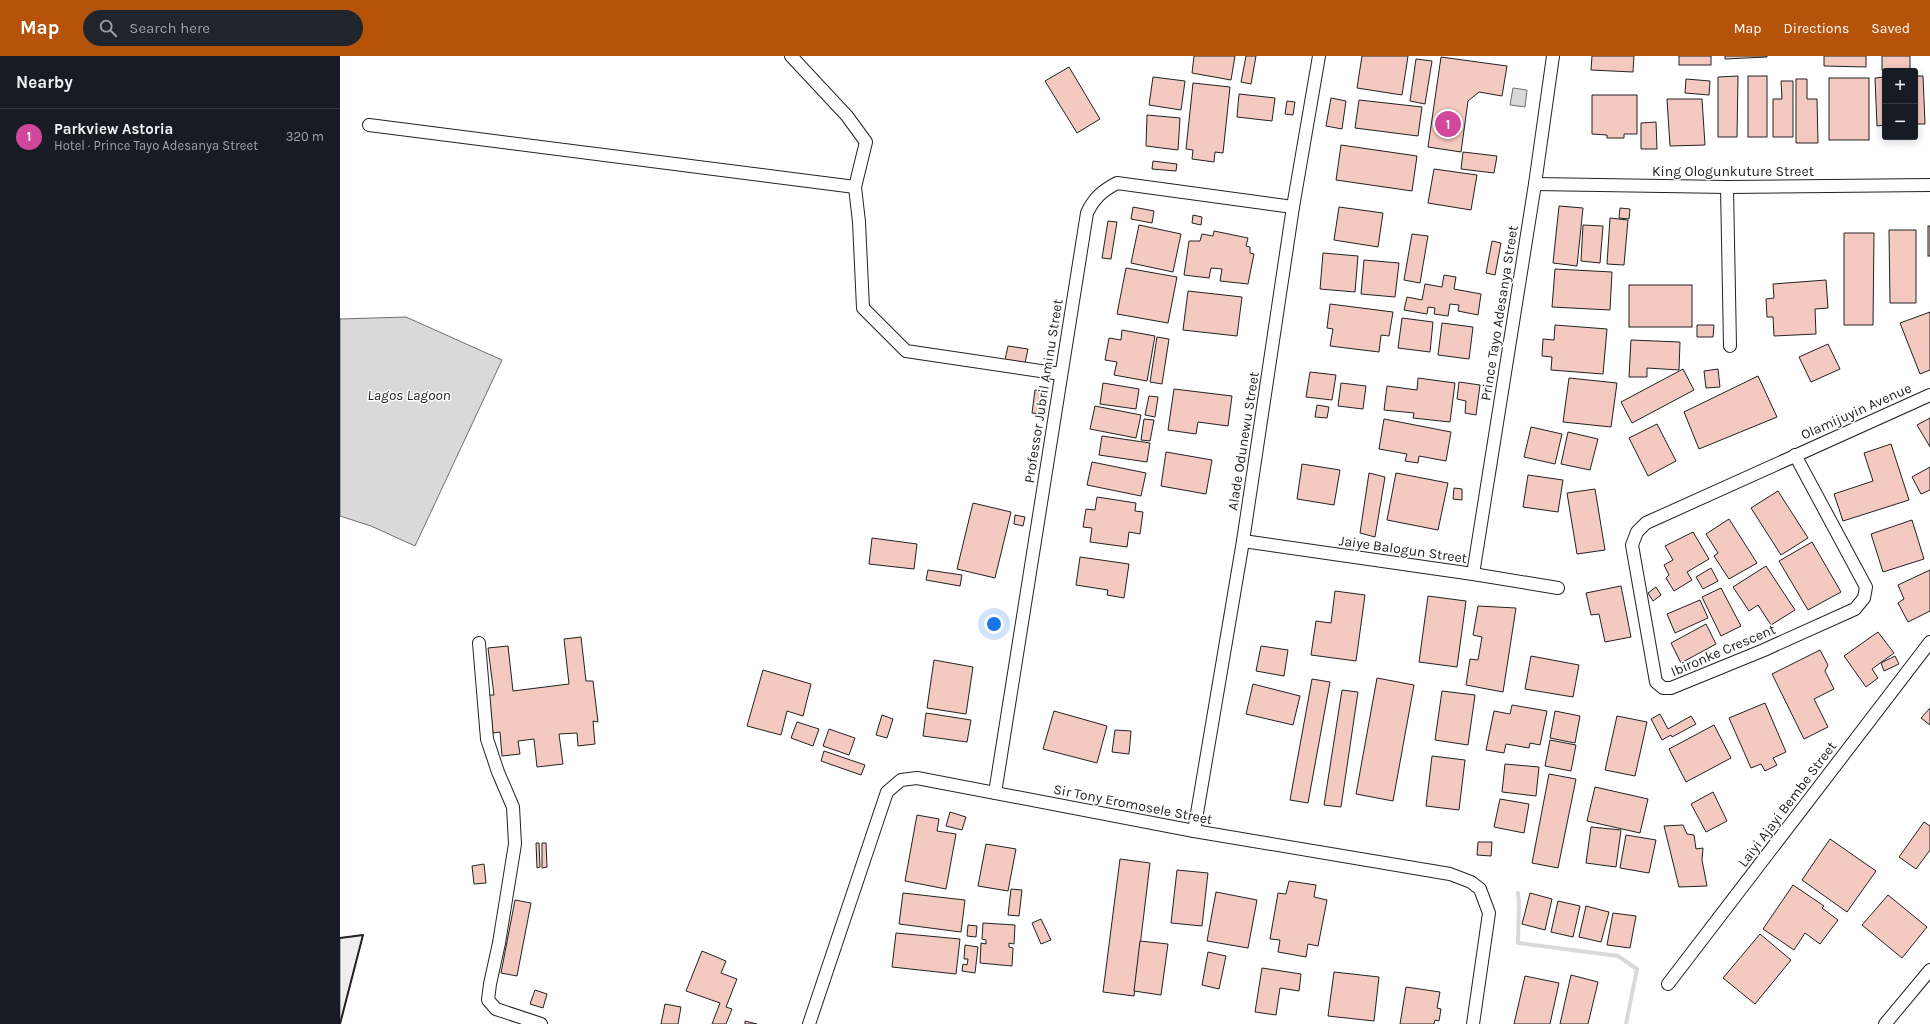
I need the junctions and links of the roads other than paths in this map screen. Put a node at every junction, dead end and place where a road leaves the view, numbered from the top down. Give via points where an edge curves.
1 (791, 56) edge
2 (1319, 56) edge
3 (1553, 56) edge
4 (369, 125) dead end
5 (1535, 184) junction
6 (1930, 185) edge
7 (855, 187) junction
8 (1727, 187) junction
9 (1293, 207) junction
10 (1730, 346) dead end
11 (1061, 374) junction
12 (1930, 395) edge
13 (1795, 455) junction
14 (1243, 541) junction
15 (1473, 574) junction
16 (1558, 588) dead end
17 (1930, 642) edge
18 (479, 643) dead end
19 (995, 793) junction
20 (1194, 831) junction
21 (1930, 970) edge
22 (1668, 984) dead end
23 (541, 1024) edge
24 (809, 1024) edge
25 (1473, 1024) edge
26 (1885, 1024) edge

1 - 7 street via 847,116 866,142
2 - 9 street, Alade Odunewu Street
3 - 5 street, Prince Tayo Adesanya Street
4 - 7 street
5 - 8 street, King Ologunkuture Street
5 - 15 street, Prince Tayo Adesanya Street
6 - 8 street, King Ologunkuture Street
7 - 11 street via 863,308 906,351
8 - 10 street
9 - 11 street, Professor Jubril Aminu Street via 1117,183 1103,190 1092,202 1087,213
9 - 14 street, Alade Odunewu Street
11 - 19 street, Professor Jubril Aminu Street
12 - 13 street, Olamijuyin Avenue
13 - 13 street, Ibironke Crescent via 1646,523 1637,532 1632,545 1656,682 1663,688 1671,688 1764,650 1855,609 1864,598 1866,587
14 - 15 street, Jaiye Balogun Street
14 - 20 street, Alade Odunewu Street
15 - 16 street, Jaiye Balogun Street
17 - 22 street, Laiyi Ajayi Bembe Street
18 - 23 street via 486,739 513,807 514,851 488,1000 496,1009
19 - 20 street, Sir Tony Eromosele Street
19 - 24 street, Sir Tony Eromosele Street via 917,778 901,780 887,792
20 - 25 street, Sir Tony Eromosele Street via 1450,874 1471,882 1480,889 1489,913
21 - 26 street

